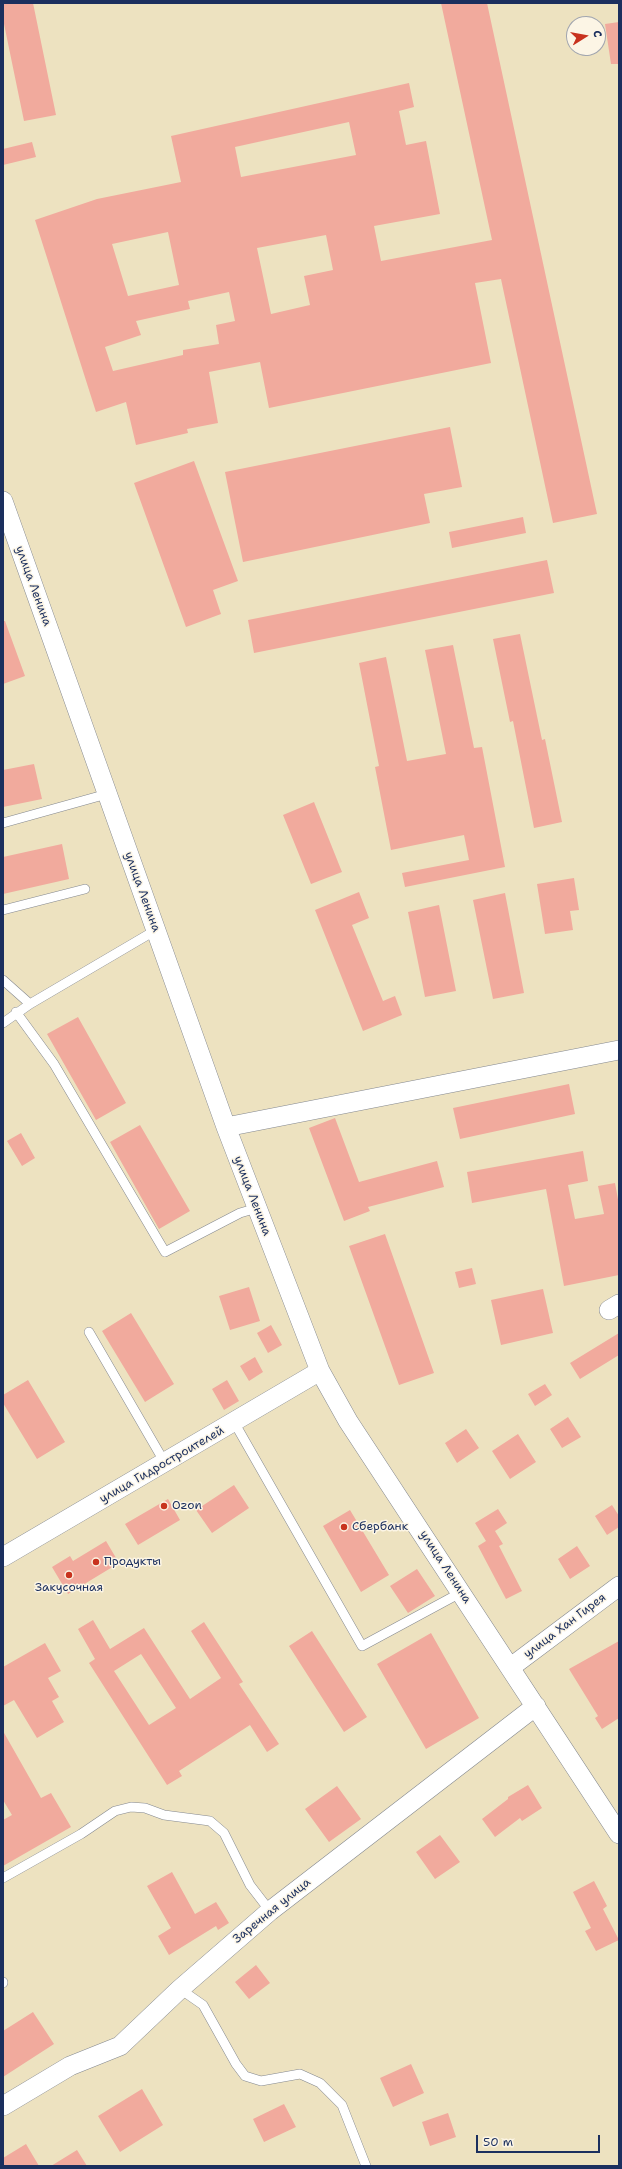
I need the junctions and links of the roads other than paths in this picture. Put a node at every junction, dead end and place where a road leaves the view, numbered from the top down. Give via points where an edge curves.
1 (3, 501) edge
2 (107, 794) junction
3 (3, 823) edge
4 (85, 889) dead end
5 (3, 910) edge
6 (156, 930) junction
7 (3, 980) edge
8 (30, 1004) junction
9 (16, 1012) junction
10 (3, 1023) edge
11 (619, 1050) edge
12 (226, 1127) junction
13 (257, 1208) junction
14 (89, 1332) dead end
15 (320, 1371) junction
16 (234, 1422) junction
17 (165, 1464) junction
18 (5, 1552) edge
19 (619, 1586) edge
20 (462, 1592) junction
21 (511, 1666) junction
22 (536, 1706) junction
23 (619, 1834) edge
24 (3, 1878) edge
25 (270, 1911) junction
26 (180, 1989) junction
27 (3, 2106) edge
28 (366, 2166) edge

1 - 2 street, улица Ленина
2 - 3 lane
2 - 6 street, улица Ленина
4 - 5 lane
6 - 8 lane
6 - 12 street, улица Ленина
7 - 8 lane
8 - 9 lane
9 - 10 lane
9 - 13 lane via 54,1064 165,1252 240,1213
11 - 12 street
12 - 13 street, улица Ленина
13 - 15 street, улица Ленина
14 - 17 lane
15 - 16 street, улица Гидростроителей
15 - 20 street, улица Ленина via 348,1421
16 - 17 street, улица Гидростроителей
16 - 20 lane via 362,1646
17 - 18 street, улица Гидростроителей
19 - 21 street, улица Хан Гирея
20 - 21 street, улица Ленина
21 - 22 street, улица Ленина
22 - 23 street, улица Ленина
22 - 25 street, Заречная улица
24 - 25 lane via 115,1812 131,1807 145,1808 164,1815 210,1821 224,1833 250,1885
25 - 26 street, Заречная улица
26 - 27 street, Заречная улица via 120,2046 70,2066
26 - 28 lane via 204,2005 245,2076 261,2081 300,2074 320,2083 342,2105

